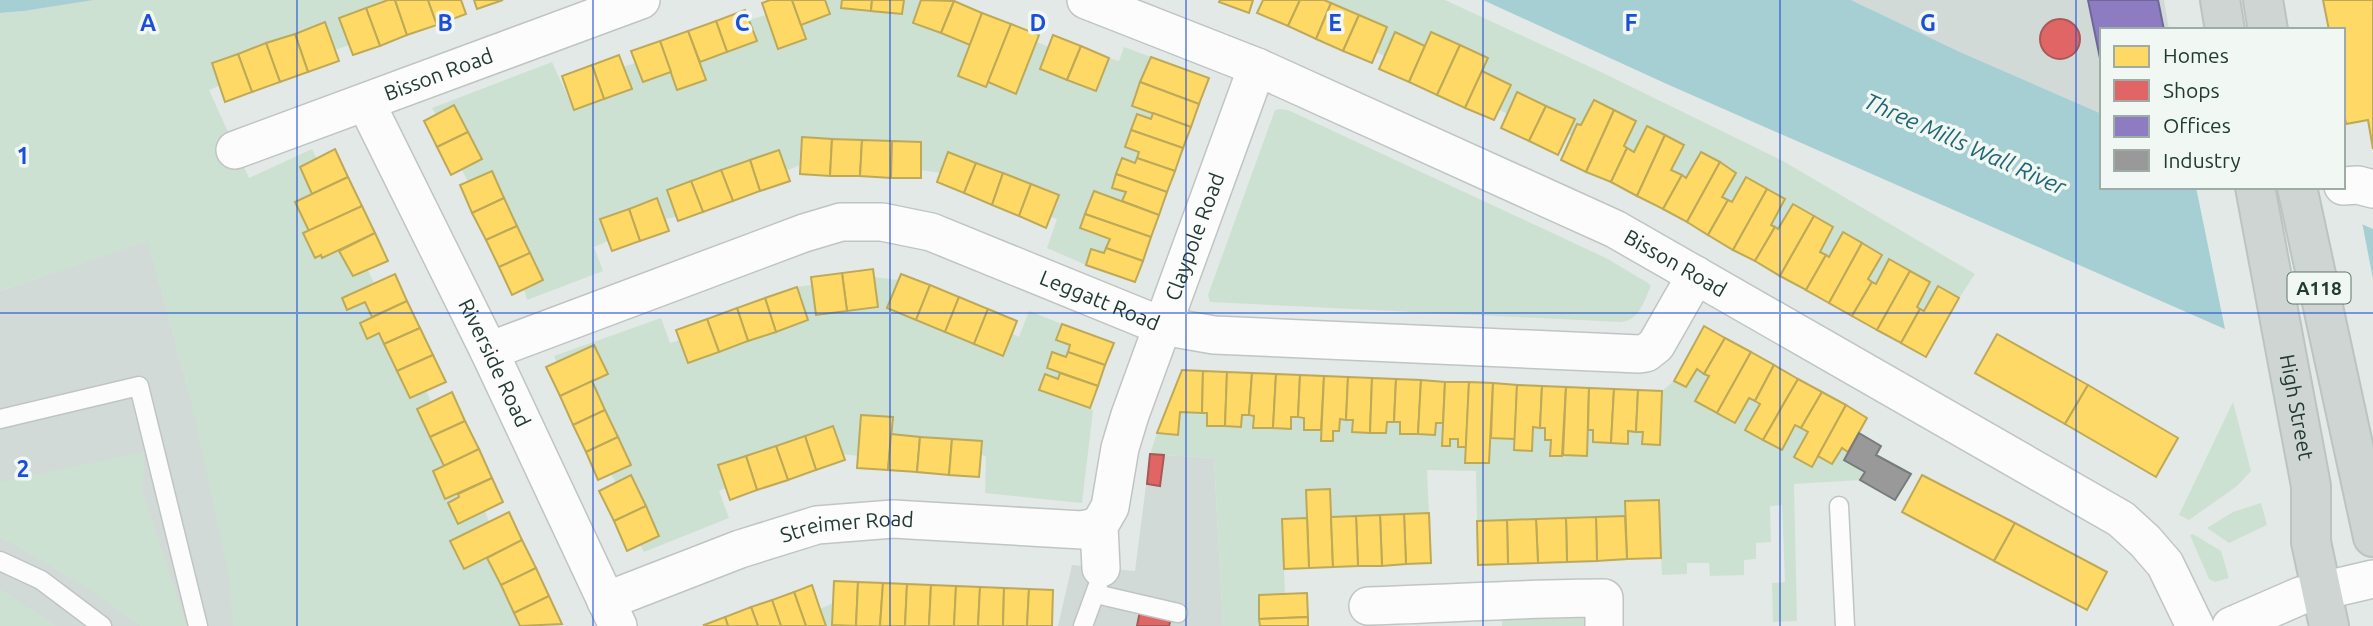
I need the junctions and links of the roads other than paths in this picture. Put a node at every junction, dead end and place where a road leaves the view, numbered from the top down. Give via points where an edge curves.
1 (641, 0) edge
2 (1086, 0) edge
3 (2220, 0) edge
4 (2263, 0) edge
5 (2225, 28) edge
6 (2268, 28) edge
7 (1257, 67) junction
8 (366, 103) junction
9 (235, 150) dead end
10 (2345, 186) edge
11 (2255, 189) edge
12 (2373, 189) edge
13 (2303, 190) edge
14 (1696, 275) junction
15 (1162, 326) junction
16 (489, 351) junction
17 (0, 419) edge
18 (1839, 506) dead end
19 (1099, 526) junction
20 (2373, 537) edge
21 (0, 561) edge
22 (2373, 579) edge
23 (1098, 581) junction
24 (2321, 590) junction
25 (1368, 606) dead end
26 (612, 613) edge
27 (1178, 613) dead end
28 (1457, 615) edge
29 (102, 626) edge
30 (198, 626) edge
31 (1083, 626) edge
32 (1604, 626) edge
33 (1845, 626) edge
34 (2195, 626) edge
35 (2231, 626) edge
36 (2329, 626) edge

1 - 8 street, Bisson Road
2 - 7 street, Bisson Road
3 - 5 main road
4 - 6 main road
7 - 14 street, Bisson Road via 1615,229
7 - 15 street, Claypole Road
8 - 9 street, Bisson Road
8 - 16 street, Riverside Road
10 - 12 street
11 - 24 main road, High Street / A118 via 2311,486 2311,542
13 - 20 main road, A118
14 - 15 street, Leggatt Road via 1656,345 1639,354 1214,335
14 - 34 street, Bisson Road via 2121,519 2165,564
15 - 16 street, Leggatt Road via 931,232 882,222 841,222
15 - 19 street, Claypole Road via 1120,448 1110,507
16 - 26 street, Riverside Road
17 - 30 lane via 139,386
18 - 33 lane
19 - 23 street, Claypole Road
19 - 26 street, Streimer Road via 1082,530 892,519 817,525 740,548
21 - 29 lane via 41,580
22 - 24 street
23 - 27 lane
23 - 31 lane
24 - 35 street
24 - 36 main road, High Street / A118
25 - 28 street
28 - 32 street via 1554,598 1604,598

